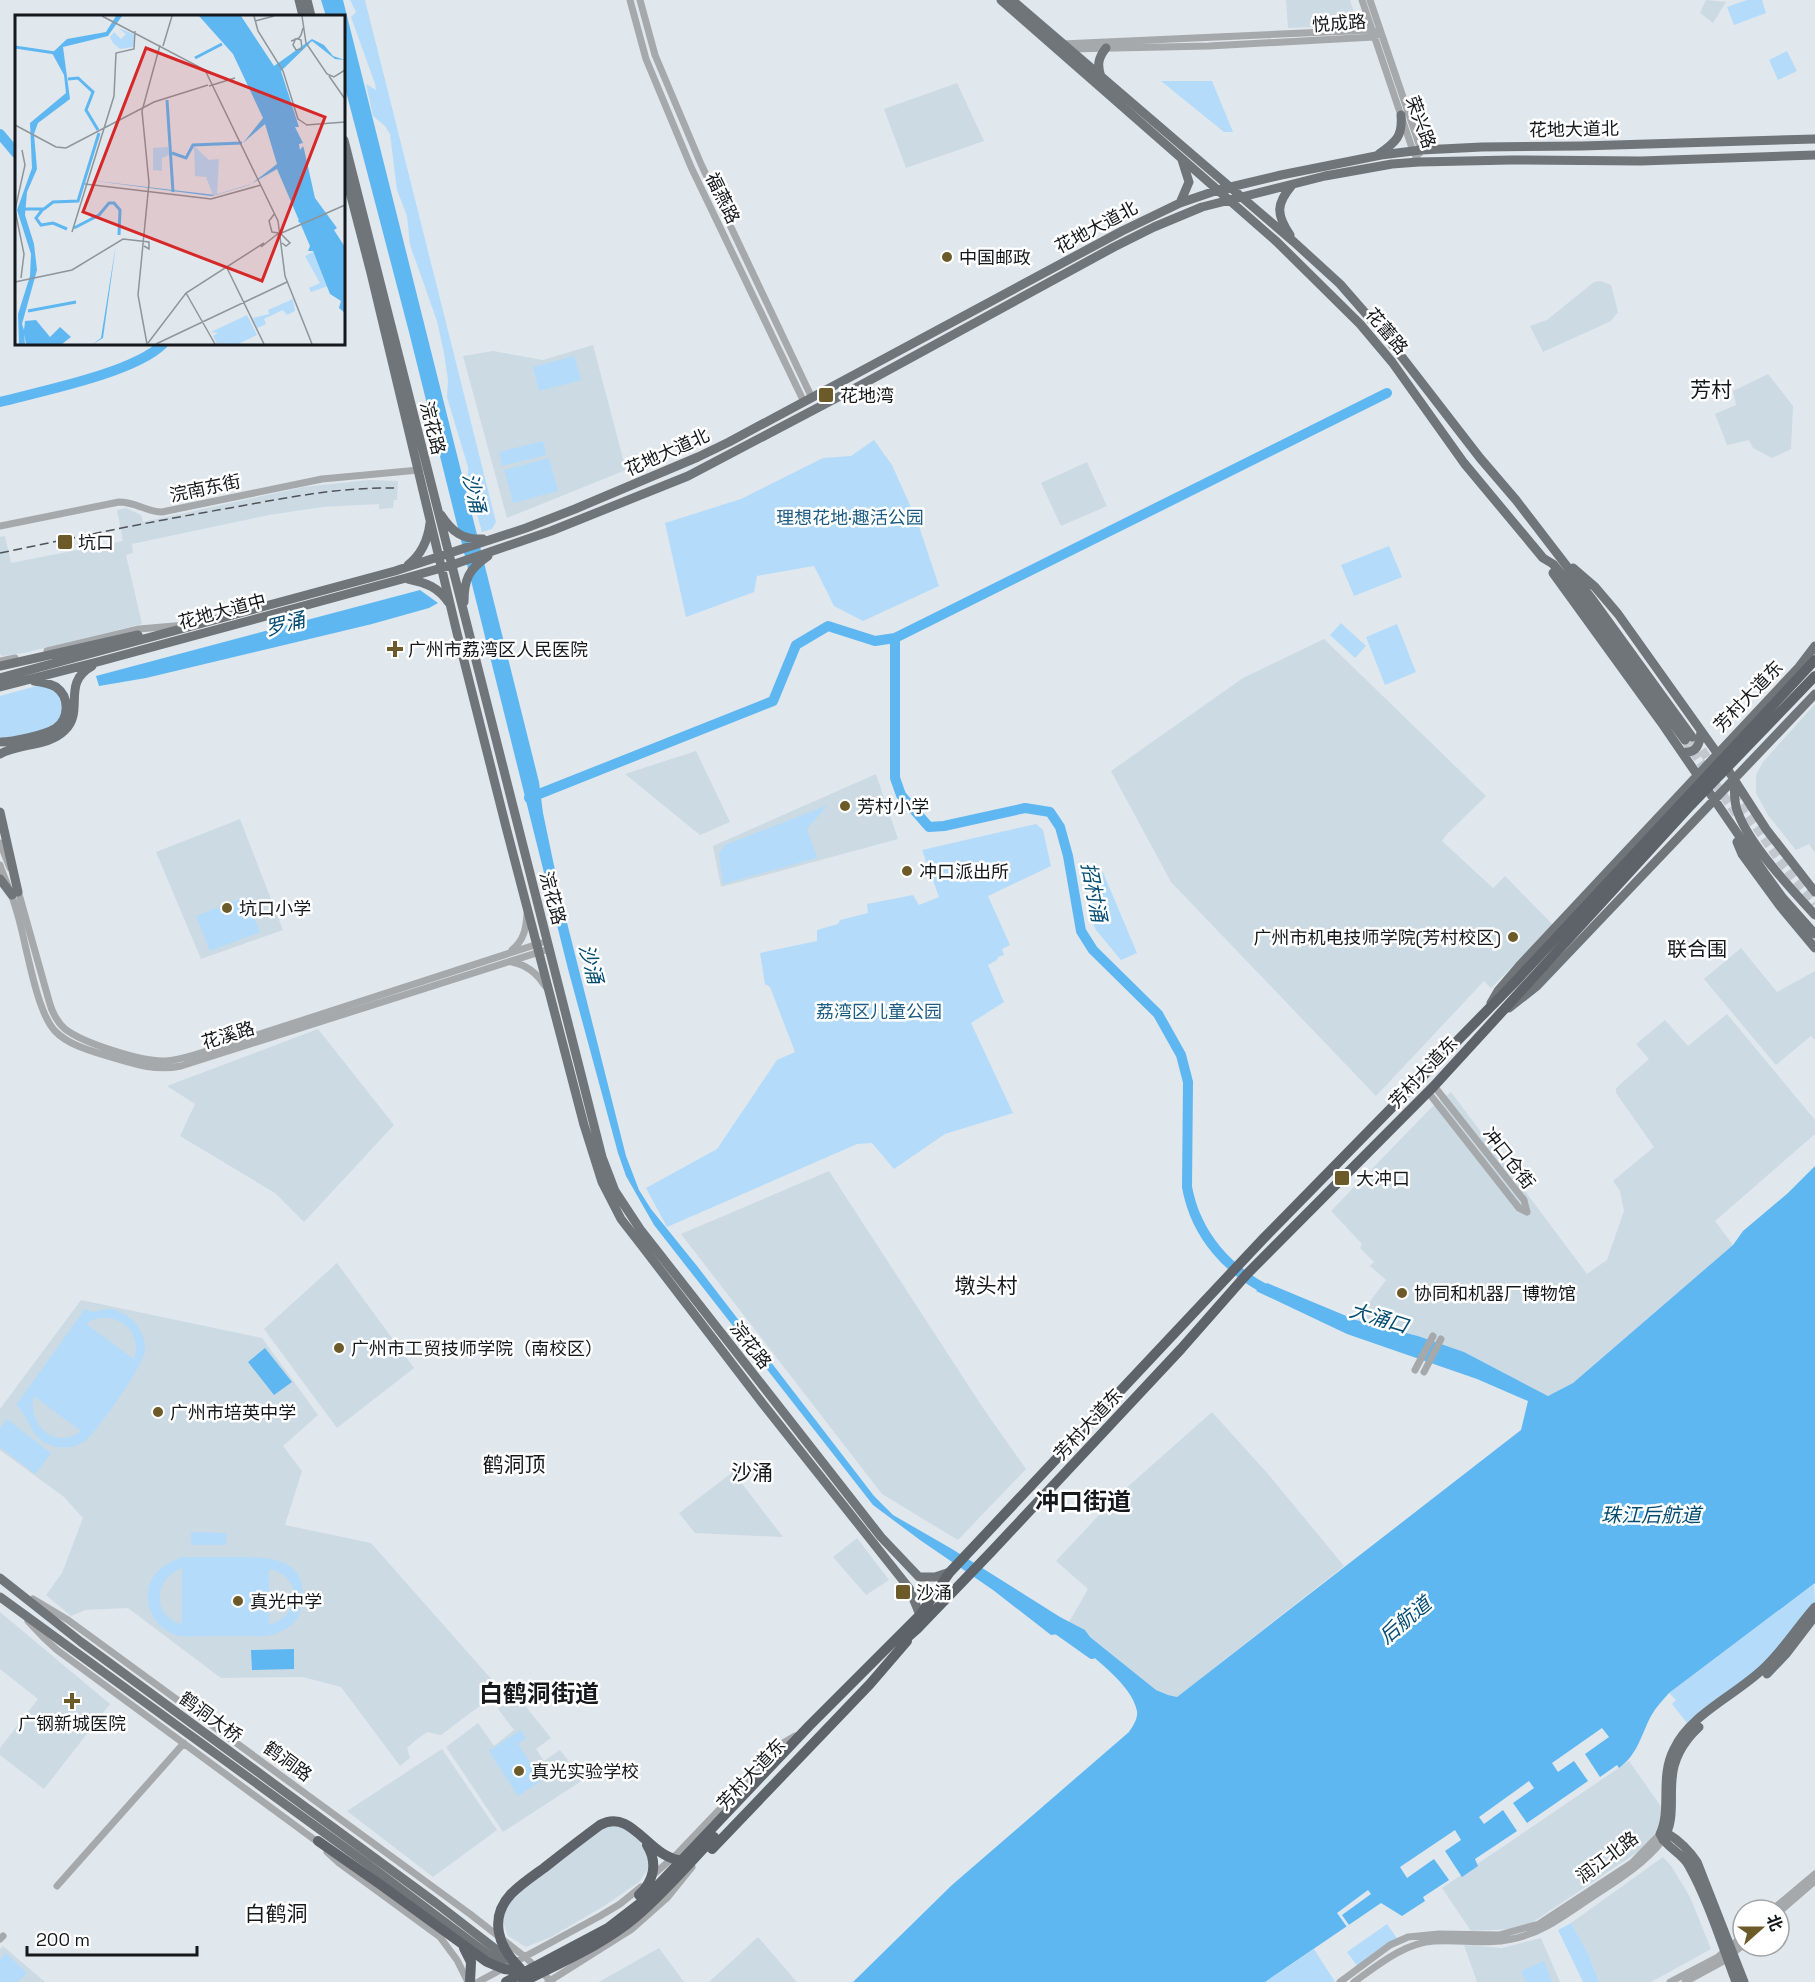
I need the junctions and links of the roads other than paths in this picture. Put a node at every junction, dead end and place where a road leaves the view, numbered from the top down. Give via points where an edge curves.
1 (299, 0) edge
2 (307, 0) edge
3 (630, 0) edge
4 (640, 0) edge
5 (1001, 0) edge
6 (1012, 0) edge
7 (1362, 0) edge
8 (1370, 0) edge
9 (303, 15) edge
10 (311, 15) edge
11 (1376, 33) junction
12 (1061, 46) junction
13 (1106, 48) junction
14 (1101, 77) junction
15 (1401, 115) junction
16 (1815, 139) edge
17 (345, 144) edge
18 (1417, 150) junction
19 (1815, 154) edge
20 (1376, 156) junction
21 (1181, 157) junction
22 (1419, 162) junction
23 (345, 173) edge
24 (1292, 185) junction
25 (1229, 187) junction
26 (1218, 190) junction
27 (1240, 197) junction
28 (1229, 199) junction
29 (1180, 203) junction
30 (1294, 242) junction
31 (808, 400) junction
32 (419, 471) junction
33 (1496, 477) junction
34 (1484, 487) junction
35 (439, 516) junction
36 (0, 526) edge
37 (492, 539) junction
38 (1554, 550) junction
39 (496, 551) junction
40 (444, 556) junction
41 (1543, 558) junction
42 (447, 567) junction
43 (403, 568) junction
44 (406, 579) junction
45 (462, 598) junction
46 (449, 603) junction
47 (210, 620) junction
48 (189, 625) junction
49 (1815, 646) edge
50 (1815, 660) edge
51 (0, 661) edge
52 (101, 661) junction
53 (0, 666) edge
54 (1815, 676) edge
55 (0, 678) edge
56 (19, 681) junction
57 (0, 687) edge
58 (1815, 694) edge
59 (70, 698) junction
60 (1701, 731) junction
61 (4, 742) edge
62 (1682, 752) junction
63 (1717, 753) junction
64 (0, 754) edge
65 (1698, 774) junction
66 (1735, 780) junction
67 (1714, 800) junction
68 (0, 812) edge
69 (1657, 819) junction
70 (1728, 820) junction
71 (1678, 838) junction
72 (0, 843) edge
73 (0, 865) edge
74 (0, 879) edge
75 (1815, 884) edge
76 (1815, 892) edge
77 (15, 893) junction
78 (527, 909) junction
79 (1815, 915) edge
80 (1815, 934) edge
81 (1565, 936) junction
82 (548, 946) junction
83 (538, 948) junction
84 (1815, 948) edge
85 (509, 957) junction
86 (549, 991) junction
87 (1488, 1008) junction
88 (1497, 1017) junction
89 (1431, 1089) junction
90 (1433, 1336) dead end
91 (1441, 1339) dead end
92 (1415, 1370) dead end
93 (1424, 1372) dead end
94 (905, 1563) junction
95 (952, 1570) junction
96 (897, 1572) junction
97 (0, 1578) edge
98 (12, 1587) junction
99 (0, 1597) edge
100 (1815, 1607) edge
101 (21, 1612) junction
102 (920, 1615) junction
103 (1815, 1616) edge
104 (917, 1629) junction
105 (809, 1726) junction
106 (184, 1743) junction
107 (319, 1803) junction
108 (302, 1830) junction
109 (635, 1831) junction
110 (1663, 1836) junction
111 (318, 1842) junction
112 (700, 1852) junction
113 (1815, 1874) edge
114 (1815, 1881) edge
115 (57, 1886) dead end
116 (1786, 1898) edge
117 (1791, 1902) edge
118 (455, 1939) junction
119 (1731, 1950) edge
120 (1729, 1953) junction
121 (525, 1957) junction
122 (558, 1964) junction
123 (535, 1967) junction
124 (520, 1968) junction
125 (549, 1981) edge
126 (469, 1982) edge
127 (478, 1982) edge
128 (506, 1982) edge
129 (517, 1982) edge
130 (522, 1982) edge
131 (535, 1982) edge
132 (1340, 1982) edge
133 (1354, 1982) edge
134 (1671, 1982) edge
135 (1685, 1982) edge
136 (1736, 1982) edge
137 (1744, 1982) edge

1 - 9 main road
2 - 10 main road
3 - 31 street, 福燕路 via 646,59 691,167
4 - 31 street, 福燕路 via 655,55
5 - 12 main road, 花蕾路
6 - 12 main road, 花蕾路
7 - 11 street, 荣兴路
8 - 11 street, 荣兴路
11 - 12 street, 悦成路
11 - 13 street, 悦成路
11 - 15 street, 荣兴路
11 - 18 street, 荣兴路
12 - 13 street, 悦成路
12 - 14 main road, 花蕾路
12 - 21 main road, 花蕾路
13 - 14 main road via 1099,59
14 - 25 main road, 花蕾路
15 - 18 street, 荣兴路
15 - 20 main road via 1399,135
16 - 18 main road, 花地大道北
17 - 35 main road, 浣花路
18 - 20 main road, 花地大道北
18 - 22 street, 荣兴路
19 - 22 main road, 花地大道北 via 1641,161
20 - 25 main road, 花地大道北
21 - 26 main road, 花蕾路
21 - 29 main road via 1189,182
22 - 24 main road, 花地大道北
23 - 32 main road, 浣花路
24 - 27 main road, 花地大道北
24 - 30 main road via 1282,197 1280,215
25 - 26 main road, 花地大道北
25 - 27 main road, 花蕾路
26 - 28 main road, 花蕾路
26 - 29 main road, 花地大道北
27 - 28 main road, 花地大道北
27 - 30 main road, 花蕾路
28 - 34 main road, 花蕾路 via 1360,324
28 - 39 main road, 花地大道北 via 1184,214 1114,247 688,476
29 - 31 main road, 花地大道北
30 - 33 main road, 花蕾路 via 1340,284 1382,331
31 - 37 main road, 花地大道北 via 698,457
32 - 35 main road, 浣花路
32 - 36 street, 浣南东街 via 332,478 162,512 119,502
33 - 34 main road
33 - 38 main road, 花蕾路
34 - 41 main road, 花蕾路
35 - 37 main road via 458,534 472,540
35 - 40 main road, 浣花路
35 - 40 main road, 浣花路
35 - 43 main road via 418,555
37 - 40 main road, 花地大道北
38 - 41 main road, 花蕾路 via 1599,608 1688,739 1585,602 1553,564
38 - 60 main road via 1604,597
39 - 42 main road, 花地大道北
39 - 45 main road via 469,574
40 - 42 main road, 浣花路
40 - 43 main road, 花地大道中
41 - 62 main road
42 - 44 main road, 花地大道中
42 - 45 main road, 浣花路
42 - 46 main road, 浣花路
43 - 44 main road
43 - 47 main road, 花地大道中
44 - 46 main road via 432,585
44 - 52 main road, 花地大道中
45 - 82 main road, 浣花路
46 - 78 main road, 浣花路
47 - 48 main road
47 - 55 main road, 花地大道中
48 - 51 street via 139,629
48 - 53 main road
49 - 63 main road, 芳村大道东
50 - 81 highway, 芳村大道东
52 - 56 main road, 花地大道中
52 - 59 main road via 78,678
54 - 81 highway, 芳村大道东
56 - 57 main road, 花地大道中
56 - 59 main road via 50,684
58 - 66 main road, 芳村大道东
59 - 61 main road via 64,719 56,728
59 - 64 main road via 72,722 60,734
60 - 62 main road via 1698,747
60 - 63 main road
62 - 65 main road
63 - 65 main road, 芳村大道东
63 - 66 main road
65 - 67 main road
65 - 69 main road, 芳村大道东
66 - 67 main road, 芳村大道东
66 - 75 main road
66 - 76 main road
66 - 79 main road via 1740,819 1765,856
67 - 70 main road
67 - 71 main road, 芳村大道东
68 - 77 main road
69 - 71 main road
69 - 87 main road, 芳村大道东 via 1521,964
70 - 80 main road via 1782,897
70 - 84 main road via 1743,854
71 - 88 main road, 芳村大道东 via 1537,986
72 - 77 street
73 - 77 street
74 - 77 main road
77 - 85 street, 花溪路 via 48,1023 63,1038 97,1053 160,1069 215,1055
78 - 83 main road, 浣花路
78 - 85 street via 522,939
81 - 87 highway, 芳村大道东
81 - 88 highway, 芳村大道东
82 - 83 street, 花溪路
82 - 94 main road, 浣花路 via 602,1157 615,1191 869,1522
83 - 85 street, 花溪路
83 - 86 main road, 浣花路
85 - 86 street via 536,974
86 - 96 main road, 浣花路 via 593,1157 621,1219
87 - 95 highway, 芳村大道东 via 1235,1268
88 - 89 highway, 芳村大道东
89 - 89 street, 冲口仓街 via 1519,1208 1527,1212 1524,1200
89 - 104 highway, 芳村大道东 via 1245,1277
90 - 92 street
91 - 93 street
94 - 95 main road, 浣花路 via 920,1577 935,1577
94 - 96 main road via 906,1571
95 - 102 highway, 芳村大道东
96 - 102 main road, 浣花路
97 - 98 main road, 鹤洞路
98 - 107 street, 鹤洞路 via 68,1620
98 - 124 main road, 鹤洞大桥
99 - 101 main road
100 - 110 main road, 润江北路 via 1764,1668 1678,1740 1667,1771
101 - 106 street via 57,1650
101 - 130 main road, 鹤洞大桥 via 465,1936
102 - 105 highway, 芳村大道东
103 - 110 main road via 1767,1674 1687,1740 1673,1772 1672,1812
104 - 109 highway via 870,1684 702,1856 685,1861 668,1858
104 - 112 highway, 芳村大道东 via 879,1663
105 - 121 street, 芳村大道东 via 783,1743 678,1853 628,1898
105 - 123 highway, 芳村大道东 via 636,1907 608,1928
106 - 108 street
106 - 115 street
107 - 108 street via 319,1823
107 - 121 street, 鹤洞路
108 - 111 street
109 - 124 highway via 621,1822 604,1822 509,1898 500,1914 499,1934 505,1951
109 - 128 highway via 649,1848 653,1861 652,1877 645,1889 613,1917
110 - 120 main road via 1688,1863
110 - 132 street, 润江北路 via 1632,1863 1539,1924 1499,1935 1408,1937 1390,1945
110 - 133 street, 润江北路 via 1651,1855 1634,1869 1540,1930 1501,1941 1421,1943 1394,1955
111 - 118 highway
111 - 126 street via 339,1863 440,1937
112 - 122 highway, 芳村大道东 via 625,1925
112 - 125 street, 芳村大道东 via 681,1882 642,1921
113 - 116 street
114 - 117 street
118 - 122 highway via 504,1969 531,1972
118 - 126 highway via 469,1958
119 - 120 street
120 - 134 street
120 - 135 street via 1710,1970
120 - 136 main road
120 - 137 main road
121 - 125 street, 鹤洞路
121 - 127 street, 芳村大道东
122 - 130 highway
123 - 128 highway, 芳村大道东
123 - 129 highway
124 - 131 main road, 鹤洞大桥

